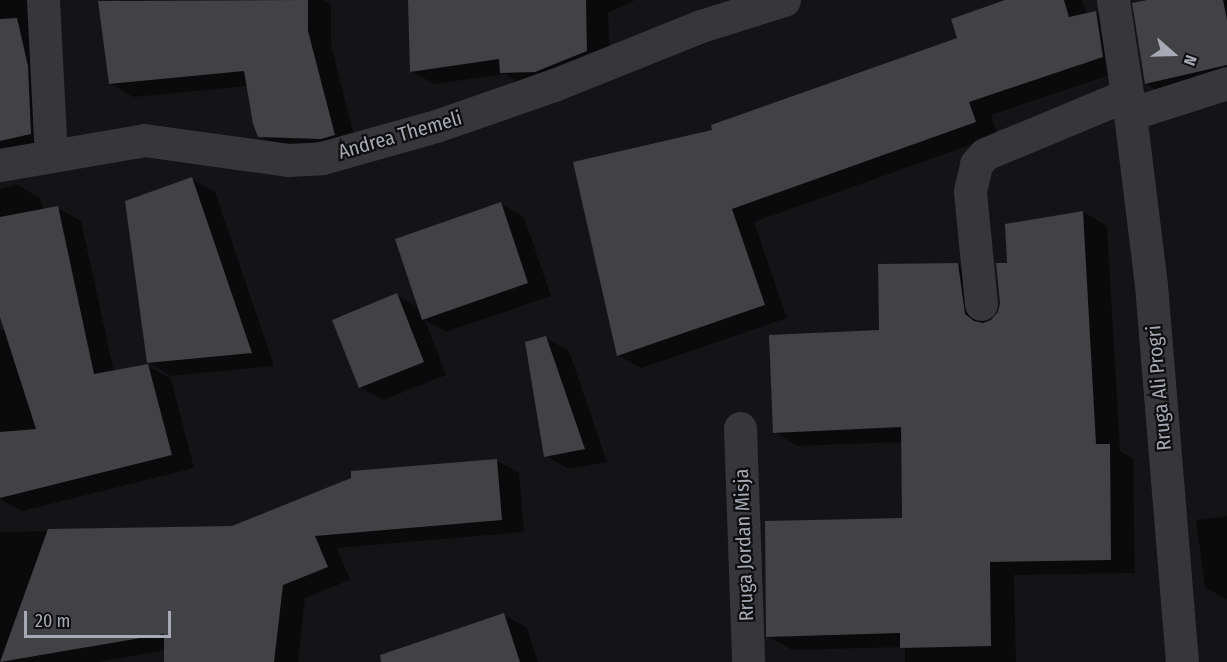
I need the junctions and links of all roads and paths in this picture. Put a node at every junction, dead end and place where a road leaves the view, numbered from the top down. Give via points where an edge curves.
1 (43, 0) edge
2 (784, 0) edge
3 (1113, 0) edge
4 (1227, 83) edge
5 (1129, 105) junction
6 (51, 156) junction
7 (0, 165) edge
8 (981, 304) dead end
9 (740, 428) dead end
10 (748, 662) edge
11 (1182, 662) edge

1 - 6 street
2 - 6 street, Andrea Themeli via 701,26 554,85 436,126 322,158 288,160 144,140
3 - 5 street, Rruga Ali Progri
4 - 5 street
5 - 8 street via 985,154 976,164 970,190
5 - 11 street, Rruga Ali Progri via 1151,285
6 - 7 street, Andrea Themeli
9 - 10 street, Rruga Jordan Misja

